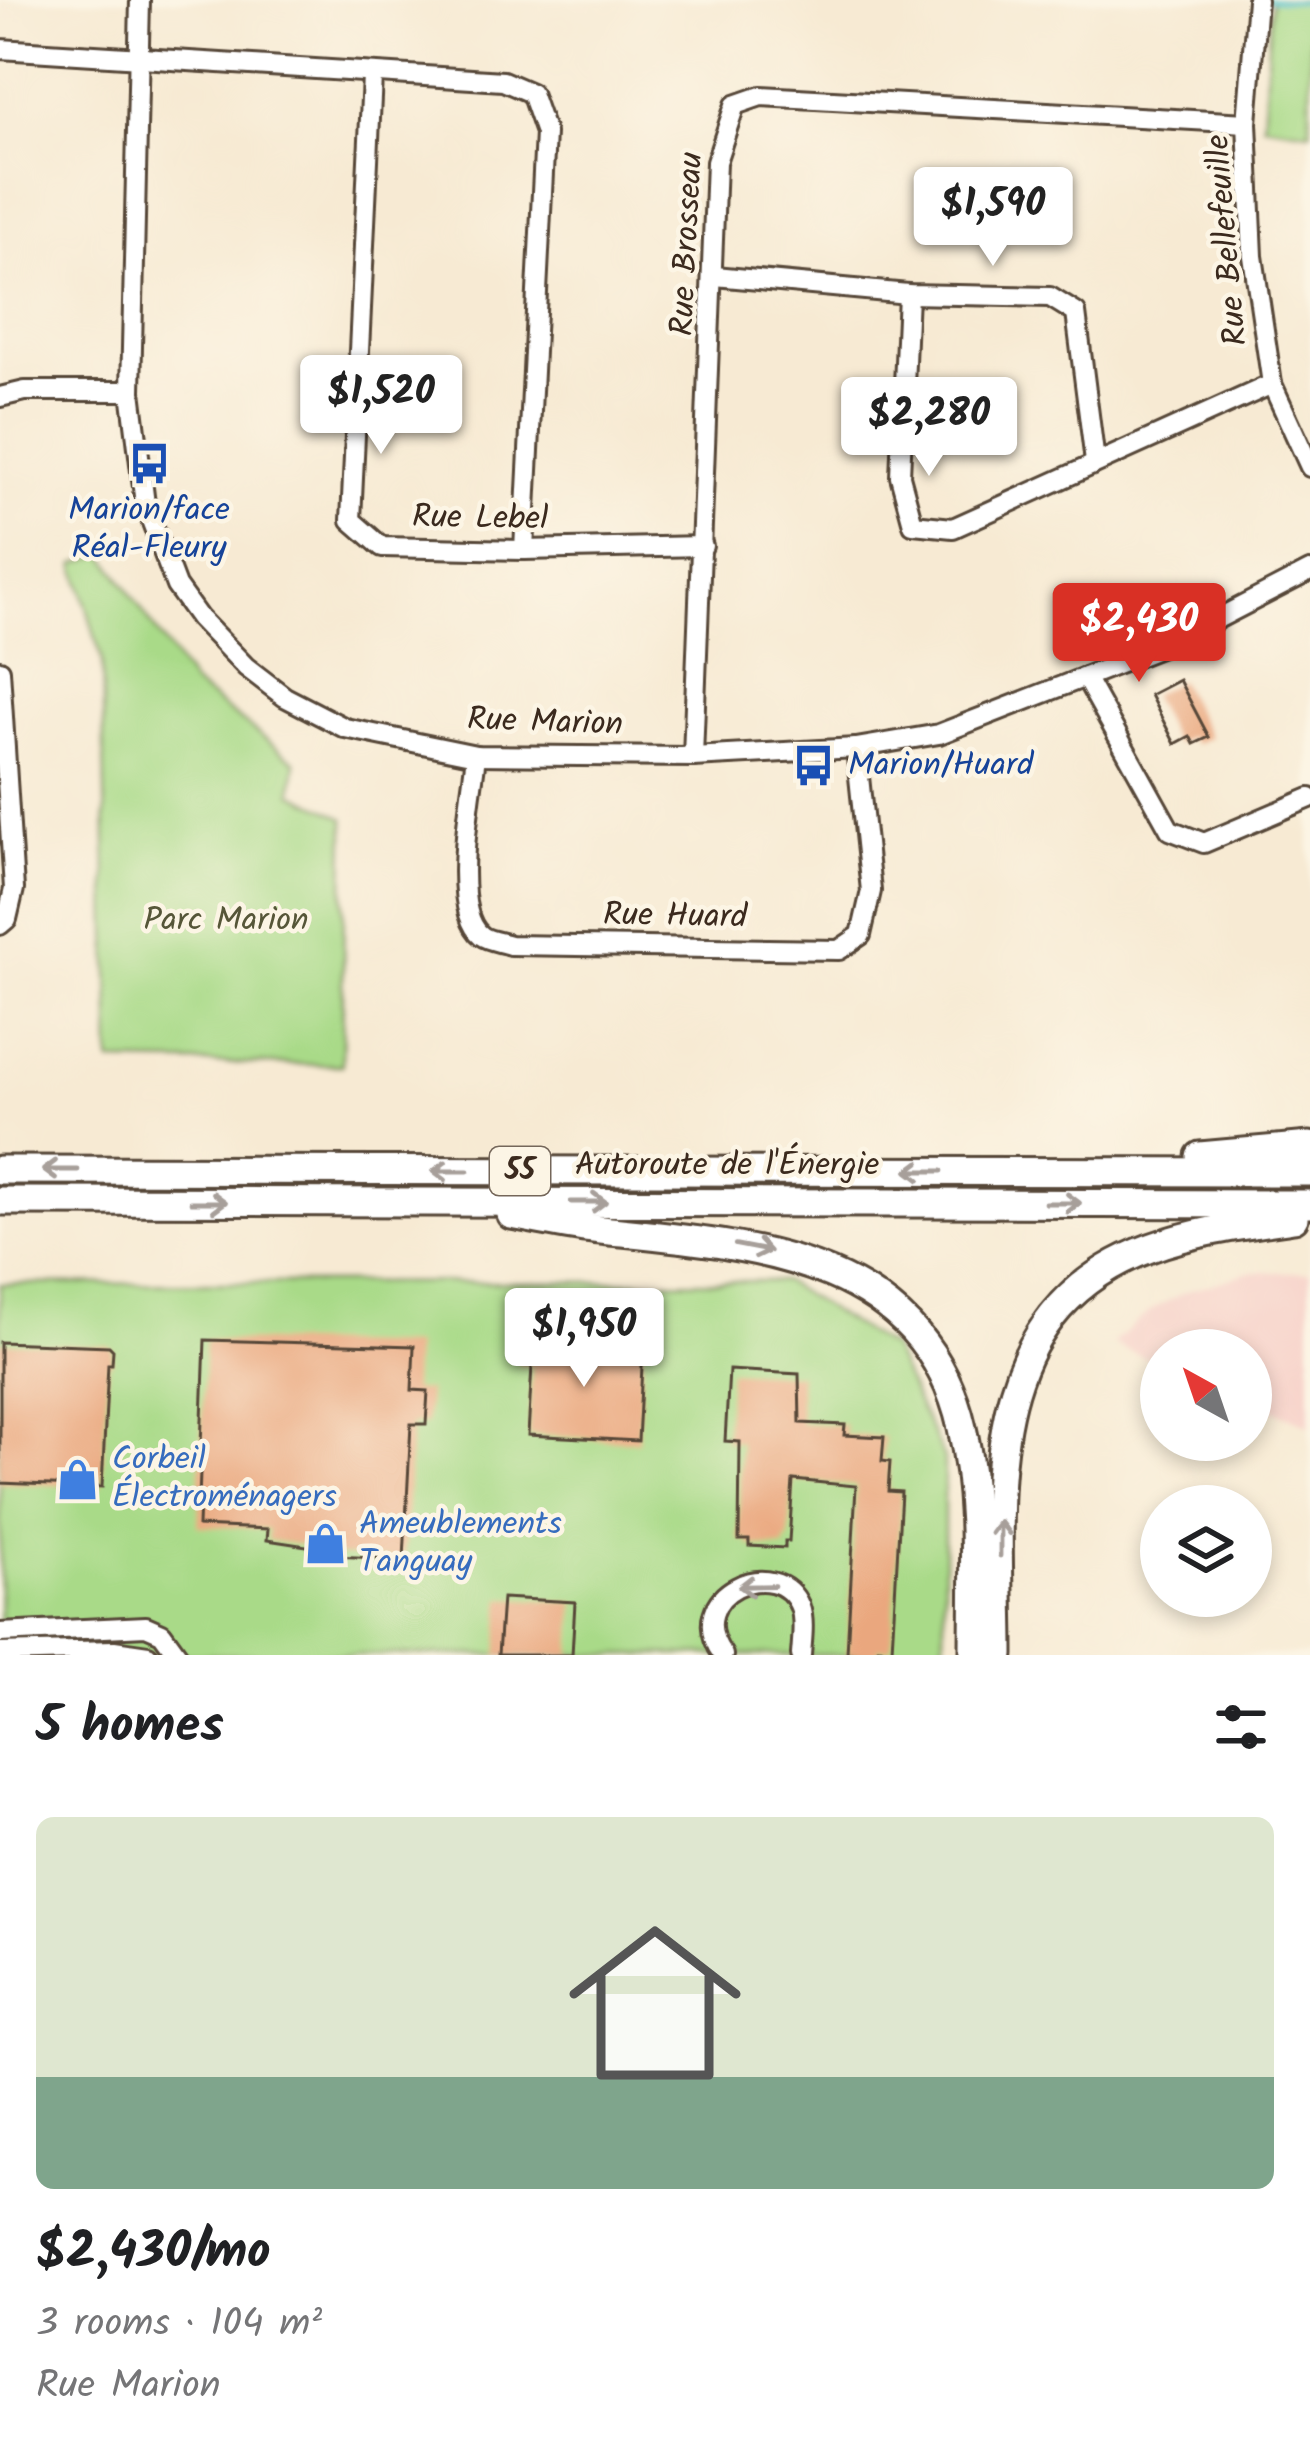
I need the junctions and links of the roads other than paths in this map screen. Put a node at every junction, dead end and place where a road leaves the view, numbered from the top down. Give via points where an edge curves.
1 (140, 0) edge
2 (1257, 6) edge
3 (0, 49) edge
4 (140, 56) junction
5 (372, 76) junction
6 (1247, 123) junction
7 (715, 276) junction
8 (908, 293) junction
9 (1272, 384) junction
10 (131, 391) junction
11 (0, 397) edge
12 (1095, 462) junction
13 (1310, 467) edge
14 (703, 546) junction
15 (524, 550) junction
16 (1310, 571) edge
17 (1, 675) edge
18 (1084, 677) junction
19 (856, 748) junction
20 (476, 755) junction
21 (693, 758) junction
22 (1310, 798) edge
23 (0, 925) edge
24 (1310, 1146) edge
25 (0, 1170) edge
26 (1041, 1172) junction
27 (1310, 1172) edge
28 (0, 1201) edge
29 (430, 1202) junction
30 (1310, 1204) edge
31 (1310, 1215) edge
32 (0, 1633) edge
33 (0, 1653) edge
34 (148, 1655) edge
35 (178, 1655) edge
36 (723, 1655) edge
37 (801, 1655) edge
38 (974, 1655) edge
39 (1000, 1655) edge

1 - 4 street, Rue Marion
2 - 6 street, Rue Bellefeuille
3 - 4 street
4 - 5 street
4 - 10 street, Rue Marion
5 - 15 street via 503,81 531,93 545,134
5 - 15 street, Rue Lebel via 351,520 382,547
6 - 7 street, Rue Brosseau via 761,96 735,105 716,162
6 - 9 street, Rue Bellefeuille via 1253,256
7 - 8 street
7 - 14 street, Rue Brosseau
8 - 12 street via 1050,297 1076,314
8 - 12 street via 900,476 913,524 953,528
9 - 12 street
9 - 13 street, Rue Bellefeuille
10 - 11 street
10 - 20 street, Rue Marion via 145,504 161,556 230,651 285,697 345,728
14 - 15 street, Rue Lebel
14 - 21 street, Rue Brosseau
16 - 18 street, Rue Marion via 1167,645
17 - 23 street via 14,889
18 - 19 street, Rue Marion via 939,734
18 - 22 street via 1170,830 1204,843
19 - 20 street, Rue Huard via 871,890 861,935 839,950 510,945 484,938 469,919 464,874
19 - 21 street, Rue Marion
20 - 21 street, Rue Marion
24 - 26 highway
26 -> 25 highway, Autoroute de l'Énergie / 55
26 - 27 highway, Autoroute de l'Énergie / 55
28 -> 29 highway, Autoroute de l'Énergie / 55
29 -> 30 highway, Autoroute de l'Énergie / 55
29 -> 38 highway via 760,1249 824,1269 885,1305 932,1356 962,1426 973,1514
39 -> 31 highway via 1002,1438 1016,1381 1042,1327 1089,1280 1139,1252
32 - 35 street via 146,1626
33 - 34 street
37 -> 36 street via 797,1600 761,1581 732,1588 716,1606 713,1632

